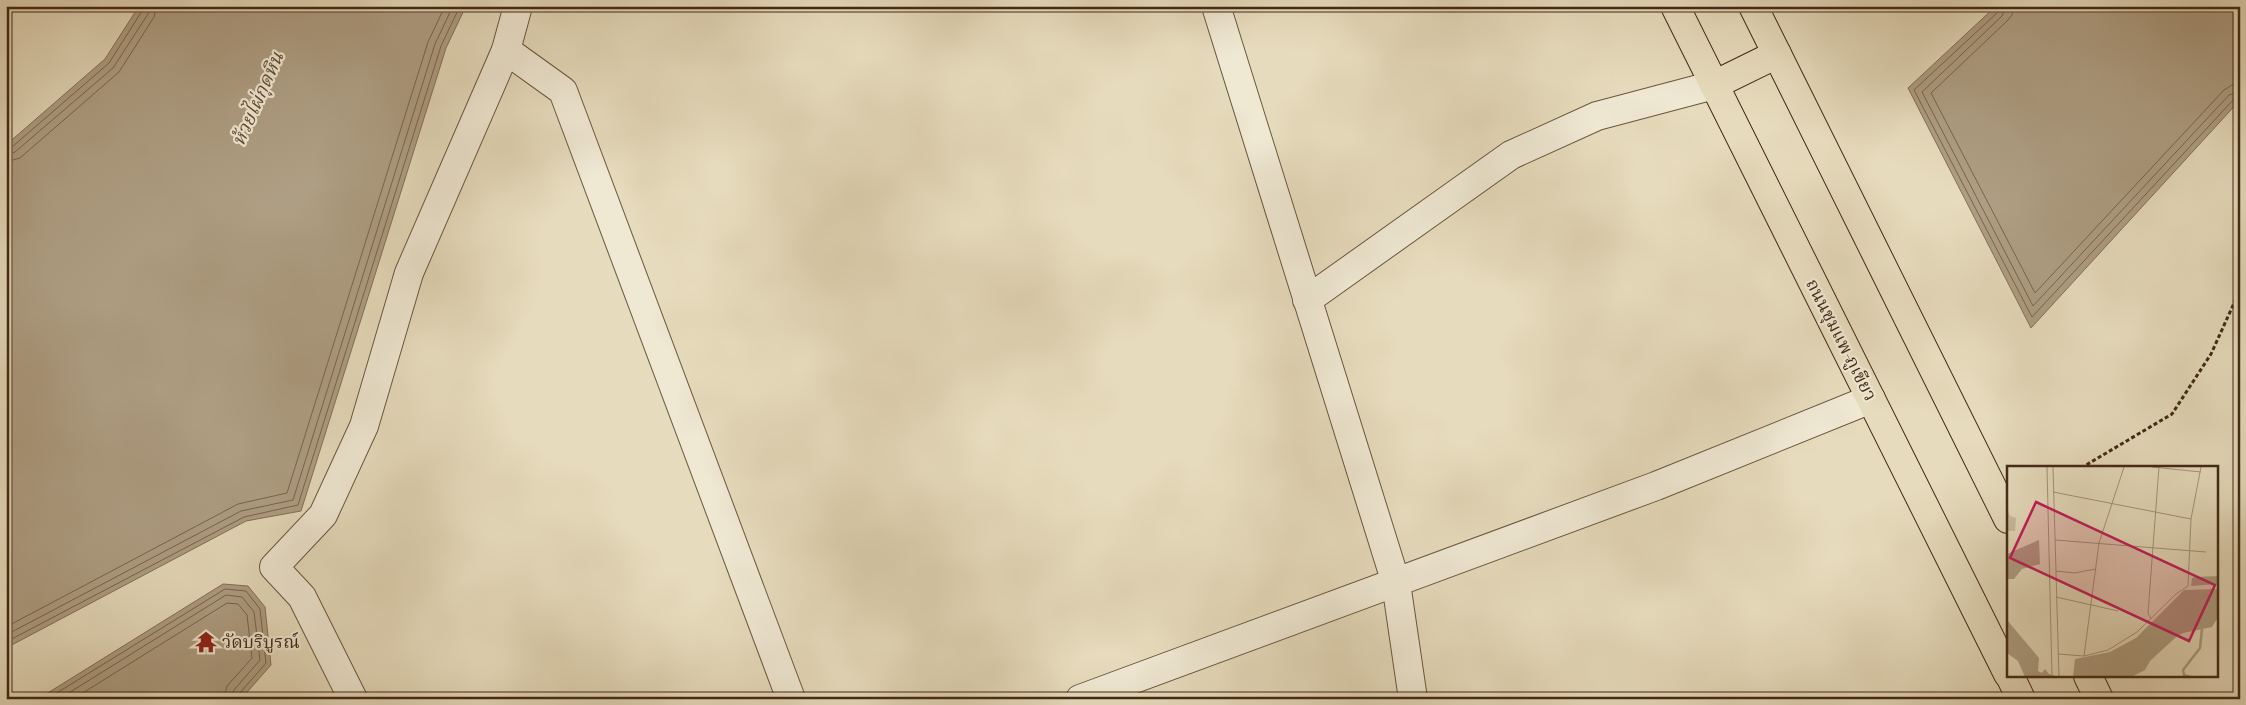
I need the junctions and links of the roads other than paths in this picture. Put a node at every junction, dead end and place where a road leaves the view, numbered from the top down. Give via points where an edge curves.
1 (518, 6) edge
2 (1216, 6) edge
3 (1675, 6) edge
4 (1753, 6) edge
5 (506, 50) junction
6 (1777, 54) junction
7 (1714, 85) junction
8 (1307, 300) junction
9 (1871, 399) junction
10 (2007, 517) edge
11 (1396, 583) junction
12 (2007, 671) edge
13 (2010, 678) edge
14 (2089, 678) edge
15 (353, 699) edge
16 (790, 699) edge
17 (1080, 699) edge
18 (1413, 699) edge
19 (2021, 699) edge
20 (2099, 699) edge

1 - 5 street
2 - 8 street
3 - 7 highway, ถนนชุมแพ-ภูเขียว
4 - 6 highway
5 - 15 street via 409,273 364,426 323,515 274,567 302,597
5 - 16 street via 563,91
6 - 7 highway
6 - 10 highway
7 - 8 street via 1597,116 1511,155
7 - 9 highway, ถนนชุมแพ-ภูเขียว
8 - 11 street
9 - 11 street via 1656,486
9 - 12 highway, ถนนชุมแพ-ภูเขียว
11 - 17 street
11 - 18 street
13 - 19 highway, ถนนชุมแพ-ภูเขียว
14 - 20 highway

